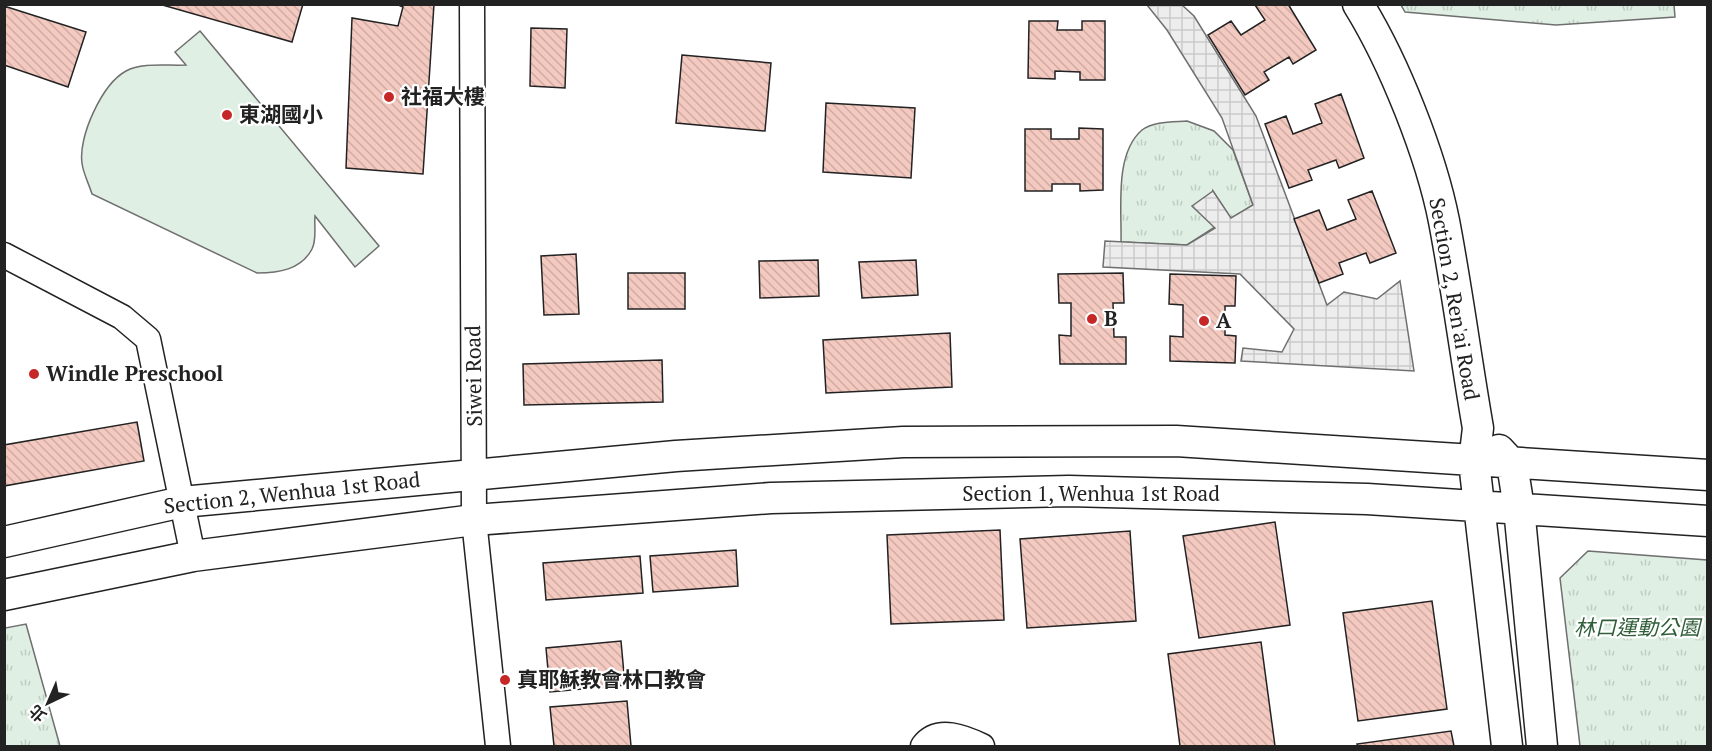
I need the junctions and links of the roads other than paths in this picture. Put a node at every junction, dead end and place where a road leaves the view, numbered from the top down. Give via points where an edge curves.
1 (472, 4) edge
2 (1358, 4) edge
3 (4, 255) edge
4 (1478, 428) junction
5 (1474, 462) junction
6 (1512, 464) junction
7 (475, 473) junction
8 (1707, 475) edge
9 (182, 502) junction
10 (1479, 506) junction
11 (1519, 508) junction
12 (474, 520) junction
13 (1707, 521) edge
14 (4, 542) edge
15 (194, 556) junction
16 (4, 595) edge
17 (498, 747) edge
18 (923, 747) edge
19 (982, 747) edge
20 (1507, 747) edge
21 (1542, 747) edge

1 - 7 street, Siwei Road
2 - 4 main road, Section 2, Ren'ai Road via 1393,72 1418,133 1443,218
3 - 9 street via 122,317 148,339
4 - 5 main road, Section 2, Ren'ai Road
4 - 6 main road, Section 2, Ren'ai Road
5 - 6 main road
5 - 7 main road via 1176,441 972,441 676,456
5 - 10 main road, Section 2, Ren'ai Road
6 - 8 main road
6 - 11 main road
7 - 9 main road, Section 2, Wenhua 1st Road
7 - 12 street, Siwei Road
9 - 14 main road, Section 2, Wenhua 1st Road
9 - 15 street
10 - 11 main road, Section 1, Wenhua 1st Road
10 - 12 main road, Section 1, Wenhua 1st Road via 1069,490 771,498
10 - 20 main road, Section 2, Ren'ai Road
11 - 13 main road, Section 1, Wenhua 1st Road
11 - 21 main road
12 - 15 main road
12 - 17 street, Siwei Road
15 - 16 main road
18 - 19 street via 942,735 962,736

